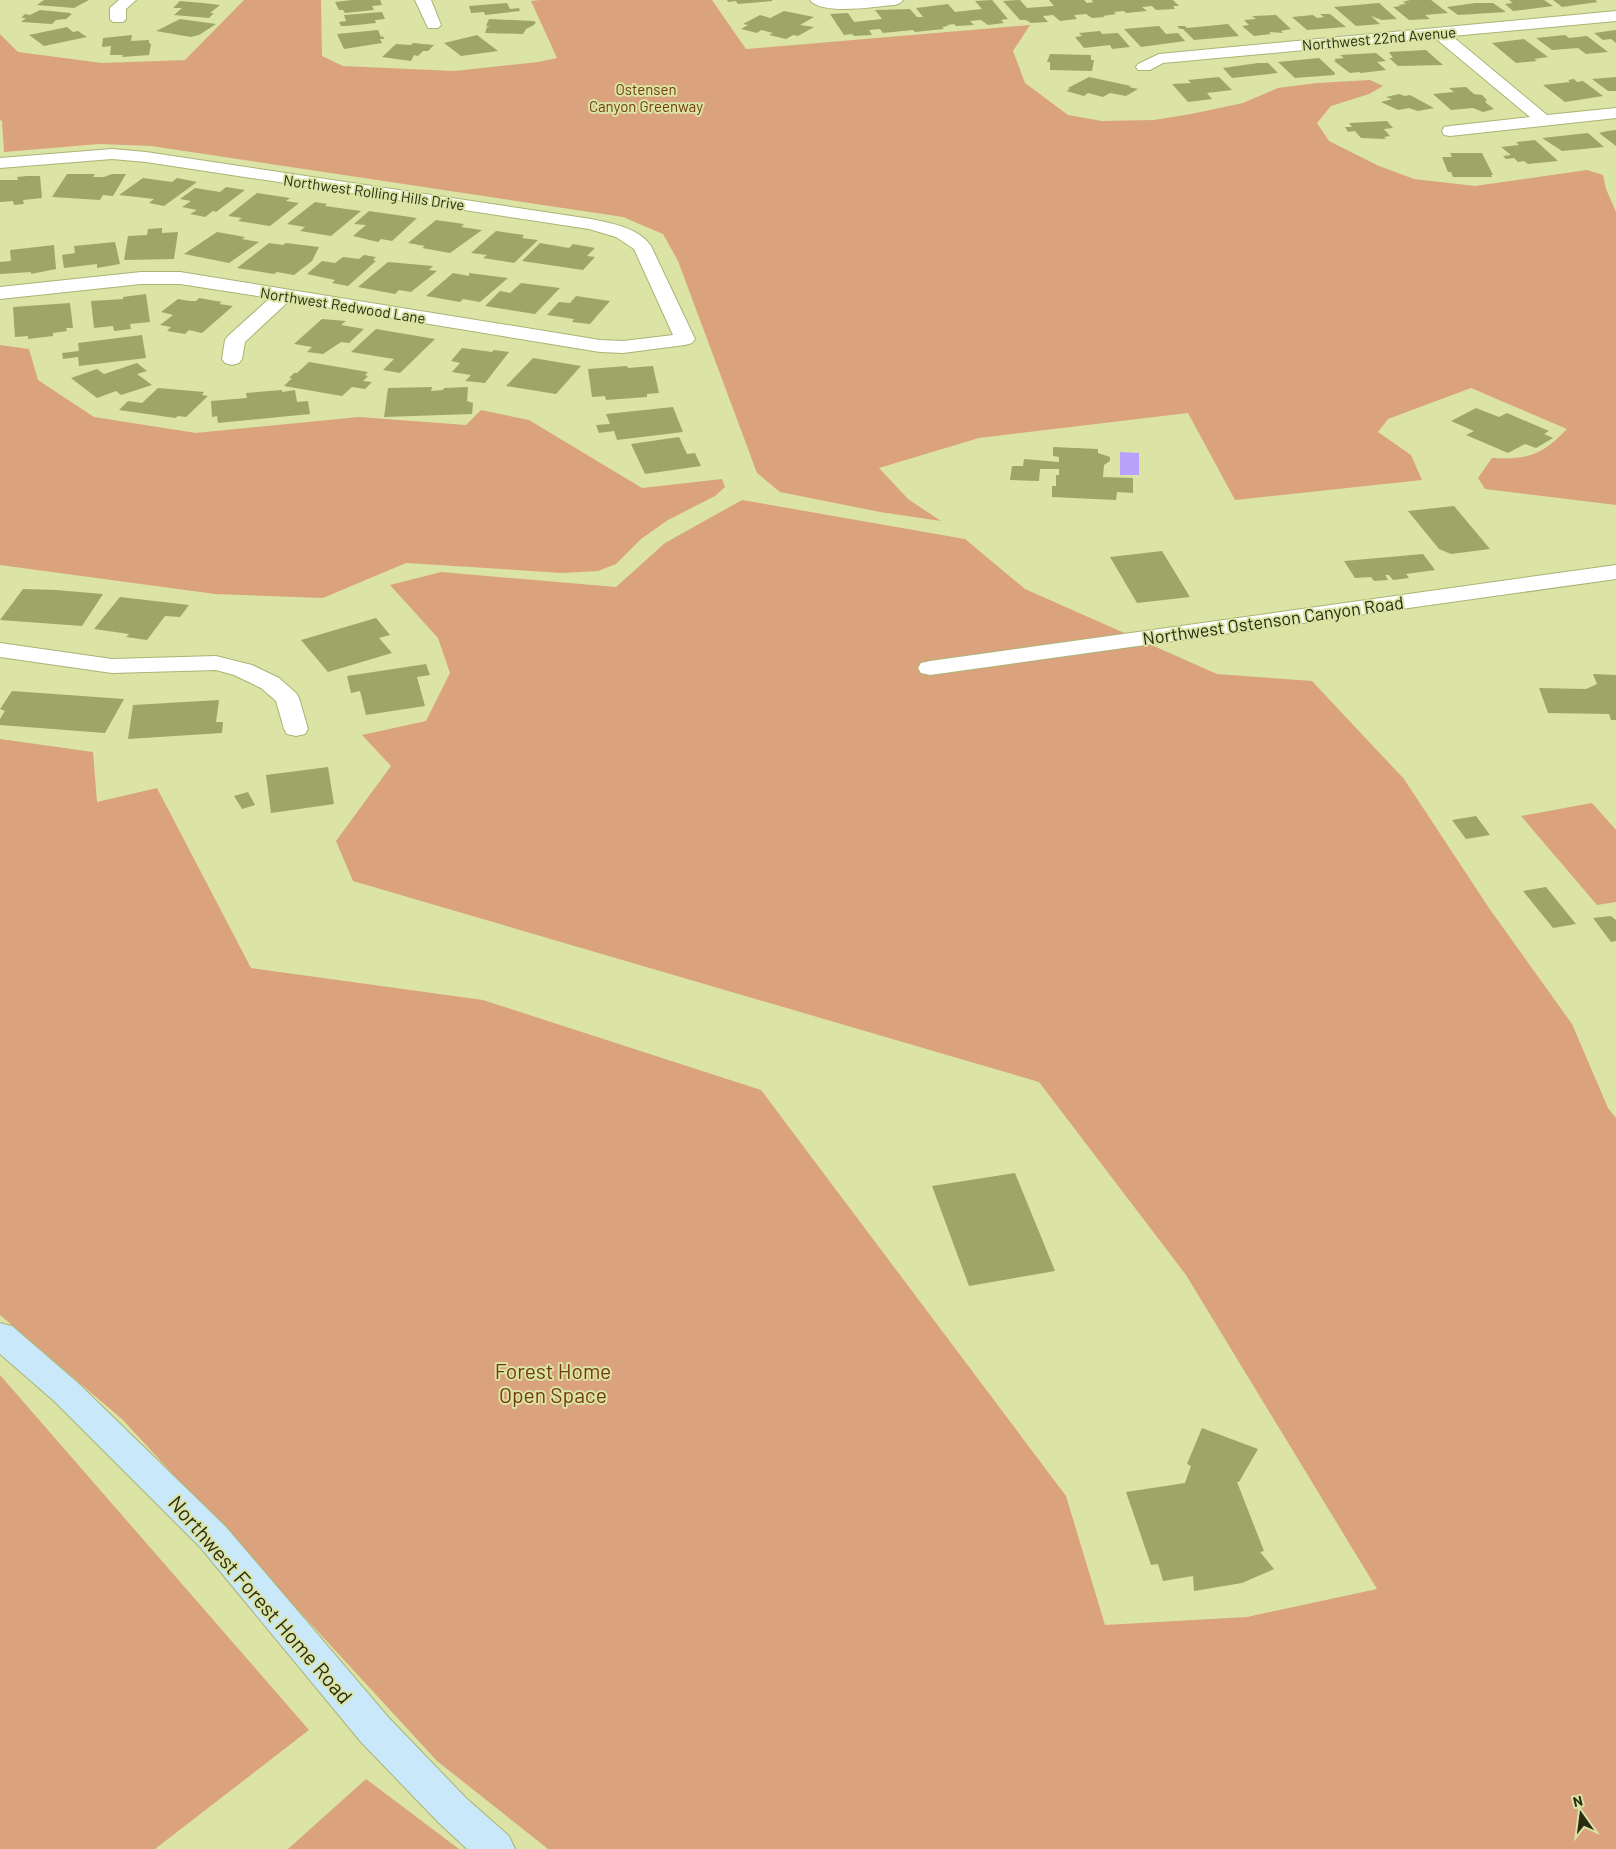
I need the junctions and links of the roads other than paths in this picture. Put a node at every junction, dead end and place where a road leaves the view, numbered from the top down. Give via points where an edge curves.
1 (128, 0) edge
2 (423, 0) edge
3 (818, 0) edge
4 (895, 0) edge
5 (1616, 16) edge
6 (118, 19) dead end
7 (433, 25) dead end
8 (1439, 33) junction
9 (1144, 68) dead end
10 (1616, 113) edge
11 (1544, 121) junction
12 (1450, 131) dead end
13 (0, 163) edge
14 (0, 293) edge
15 (285, 296) junction
16 (685, 338) joint
17 (232, 359) dead end
18 (1616, 572) edge
19 (0, 650) edge
20 (930, 668) dead end
21 (296, 729) dead end
22 (0, 1334) edge
23 (495, 1849) edge

1 - 6 street via 118,8
2 - 7 street
3 - 4 street via 833,5
5 - 8 street, Northwest 22nd Avenue
8 - 9 street, Northwest 22nd Avenue via 1159,59
8 - 11 street
10 - 11 street
11 - 12 street
13 - 16 street, Northwest Rolling Hills Drive via 112,154 592,224 622,233 642,246
14 - 15 street, Northwest Redwood Lane via 161,277
15 - 16 street, Northwest Redwood Lane via 600,346 623,347
15 - 17 street via 236,340
18 - 20 street, Northwest Ostenson Canyon Road
19 - 21 street via 112,666 216,663 243,670 270,682 287,698
22 - 23 street, Northwest Forest Home Road via 66,1392 213,1538 375,1730 452,1810

